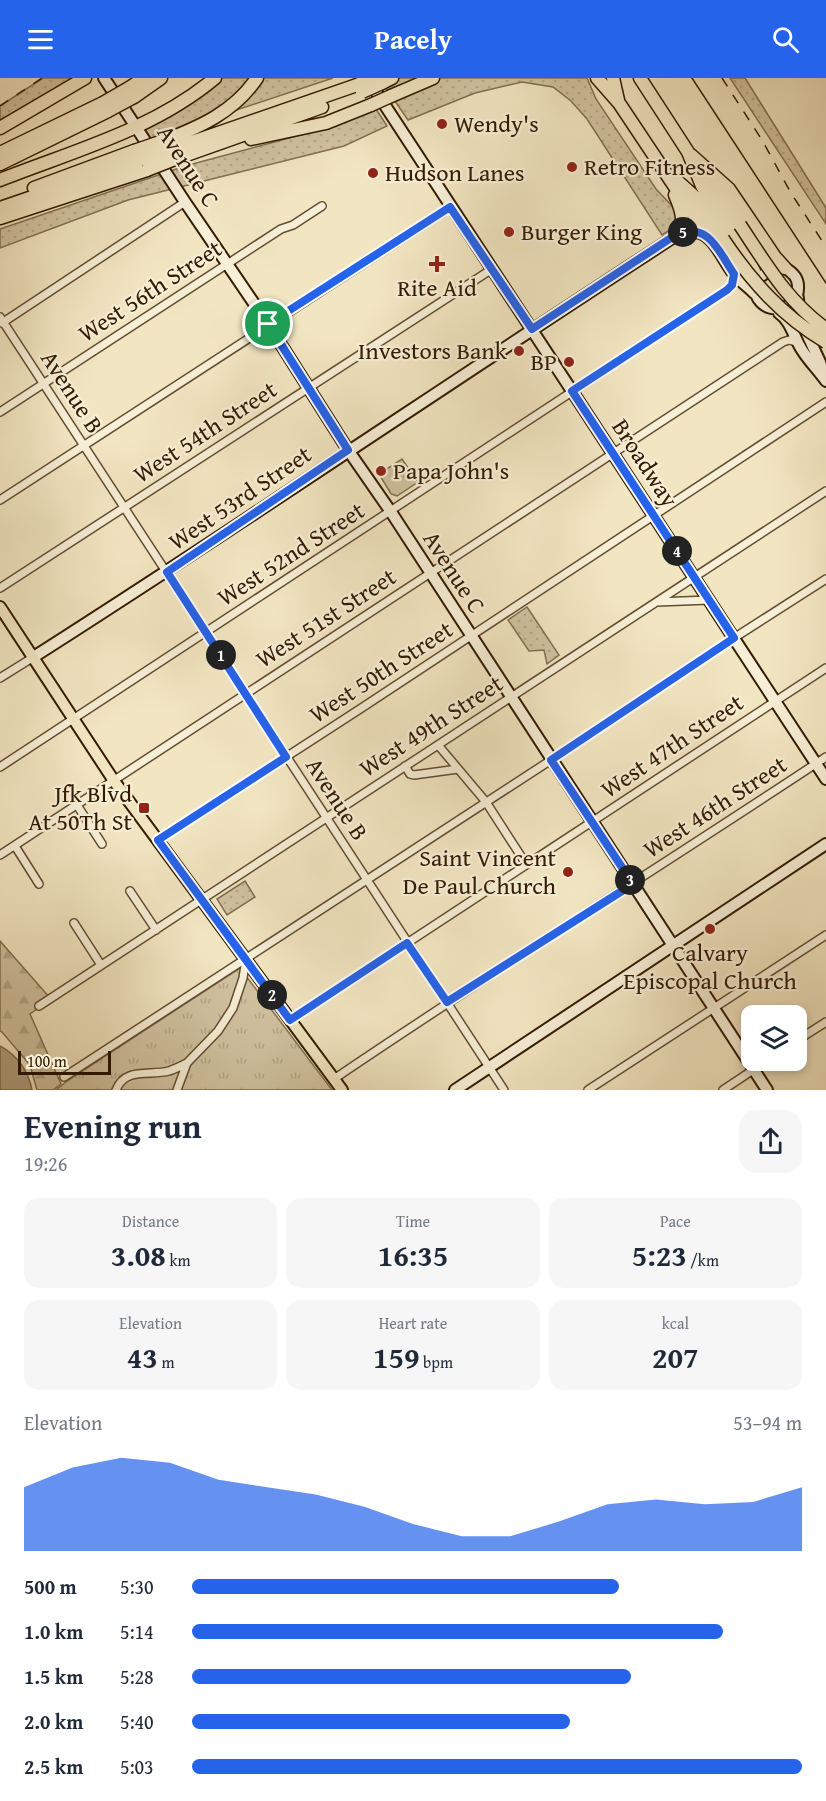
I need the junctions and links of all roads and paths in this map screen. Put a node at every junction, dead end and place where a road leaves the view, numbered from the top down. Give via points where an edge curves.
1 (85, 78) edge
2 (104, 78) edge
3 (144, 78) edge
4 (161, 78) edge
5 (215, 78) edge
6 (256, 78) edge
7 (432, 78) edge
8 (597, 78) edge
9 (614, 78) edge
10 (639, 80) edge
11 (372, 82) edge
12 (131, 92) junction
13 (619, 103) junction
14 (106, 107) junction
15 (137, 126) junction
16 (0, 128) edge
17 (209, 148) junction
18 (169, 150) junction
19 (688, 152) junction
20 (0, 153) edge
21 (67, 155) junction
22 (140, 160) junction
23 (0, 164) edge
24 (664, 169) junction
25 (0, 180) edge
26 (0, 186) edge
27 (702, 186) junction
28 (185, 202) junction
29 (0, 203) edge
30 (322, 206) dead end
31 (450, 207) junction
32 (0, 208) edge
33 (0, 218) edge
34 (677, 234) junction
35 (709, 238) junction
36 (743, 249) junction
37 (228, 264) junction
38 (780, 268) junction
39 (492, 269) junction
40 (734, 274) junction
41 (754, 287) junction
42 (798, 291) junction
43 (771, 308) junction
44 (1, 321) edge
45 (268, 324) junction
46 (532, 329) junction
47 (826, 329) edge
48 (796, 342) junction
49 (826, 342) edge
50 (825, 380) edge
51 (43, 384) junction
52 (308, 388) junction
53 (572, 391) junction
54 (826, 402) edge
55 (0, 412) edge
56 (83, 446) junction
57 (348, 450) junction
58 (613, 453) junction
59 (826, 491) edge
60 (0, 500) edge
61 (125, 508) junction
62 (390, 512) junction
63 (654, 515) junction
64 (167, 572) junction
65 (430, 574) junction
66 (694, 577) junction
67 (826, 579) edge
68 (822, 584) edge
69 (0, 588) edge
70 (709, 600) junction
71 (655, 603) junction
72 (0, 607) edge
73 (206, 633) junction
74 (471, 637) junction
75 (734, 638) junction
76 (32, 657) junction
77 (826, 668) edge
78 (0, 678) edge
79 (246, 694) junction
80 (510, 697) junction
81 (775, 702) junction
82 (74, 719) junction
83 (438, 745) junction
84 (286, 757) junction
85 (826, 757) edge
86 (551, 760) junction
87 (816, 764) junction
88 (405, 766) junction
89 (0, 767) edge
90 (458, 769) junction
91 (826, 779) edge
92 (114, 781) junction
93 (486, 802) junction
94 (77, 805) junction
95 (326, 818) junction
96 (592, 822) junction
97 (158, 840) junction
98 (102, 843) dead end
99 (826, 844) edge
100 (15, 846) junction
101 (0, 855) edge
102 (526, 864) junction
103 (366, 880) junction
104 (39, 884) dead end
105 (633, 884) junction
106 (130, 891) dead end
107 (202, 900) junction
108 (74, 923) dead end
109 (156, 930) junction
110 (826, 935) edge
111 (407, 943) junction
112 (672, 945) junction
113 (246, 959) junction
114 (102, 965) junction
115 (447, 1002) junction
116 (39, 1006) dead end
117 (714, 1008) junction
118 (290, 1020) junction
119 (826, 1022) edge
120 (807, 1034) edge
121 (741, 1050) edge
122 (187, 1063) junction
123 (489, 1067) junction
124 (752, 1071) edge
125 (755, 1071) edge
126 (64, 1077) dead end
127 (334, 1079) junction
128 (116, 1090) edge
129 (177, 1090) edge
130 (342, 1090) edge
131 (454, 1090) edge
132 (504, 1090) edge
133 (588, 1090) edge
134 (723, 1090) edge
135 (767, 1090) edge

1 - 16 highway
2 - 15 street, Avenue C
3 - 12 highway
4 - 12 highway
5 - 15 highway via 190,98
6 - 18 highway via 238,100
7 - 17 highway, bridge via 326,123
8 - 13 highway
9 - 13 highway
10 - 19 highway
11 - 17 highway
11 - 18 highway
11 - 31 street, Broadway
12 - 14 highway, bridge
13 - 24 highway
14 - 20 highway
14 - 23 highway
15 - 21 highway
15 - 28 street, Avenue C
17 - 18 highway
18 - 22 highway, bridge
18 - 22 highway, bridge
19 - 27 highway
19 - 38 highway via 729,189
19 - 47 highway, bridge via 783,289
21 - 25 highway
21 - 26 highway
22 - 29 highway via 45,184
22 - 32 highway
22 - 33 highway
24 - 27 highway
24 - 34 highway via 682,214
24 - 35 highway
24 - 49 highway, bridge via 695,197 765,295 795,322
27 - 36 highway
28 - 37 street, Avenue C
28 - 44 street
30 - 37 street, West 56th Street
31 - 39 street, Broadway
31 - 45 street
34 - 35 street via 693,231
34 - 46 street, West 53rd Street
35 - 40 street
36 - 38 highway via 760,265
36 - 41 highway via 754,271
37 - 45 street, Avenue C
37 - 51 street, West 56th Street
38 - 41 street via 761,274
38 - 42 street via 795,277
39 - 46 street, Broadway
39 - 52 street, West 54th Street
40 - 41 street
40 - 53 street, West 52nd Street via 727,290
41 - 43 street via 762,304
42 - 43 street via 786,307
42 - 50 street via 797,313
43 - 48 street via 786,319
44 - 51 street, Avenue B
45 - 52 street, Avenue C
45 - 56 street
46 - 53 street, Broadway
46 - 57 street, West 53rd Street
48 - 50 street
48 - 58 street, West 51st Street via 783,342
51 - 55 street, West 56th Street
51 - 56 street, Avenue B
52 - 57 street, Avenue C
52 - 61 street, West 54th Street
53 - 58 street, Broadway
53 - 62 street, West 52nd Street
54 - 63 street, West 50th Street
56 - 60 street
56 - 61 street, Avenue B
57 - 62 street, Avenue C
57 - 64 street, West 53rd Street
58 - 63 street, Broadway
58 - 65 street, West 51st Street
59 - 66 street, West 49th Street
61 - 64 street, Avenue B
61 - 69 street, West 54th Street
62 - 65 street, Avenue C
62 - 73 street, West 52nd Street
63 - 66 street, Broadway
63 - 74 street, West 50th Street
64 - 73 street, Avenue B
64 - 76 street, West 53rd Street
65 - 74 street, Avenue C
65 - 79 street, West 51st Street
66 - 70 street, Broadway
66 - 71 street, West 49th Street
67 - 68 street
68 - 75 street
70 - 71 street
70 - 75 street, Broadway
71 - 80 street, West 49th Street
72 - 76 main road
73 - 79 street, Avenue B
73 - 82 street, West 52nd Street
74 - 80 street, Avenue C
74 - 84 street, West 50th Street
75 - 81 street, Broadway
75 - 86 street
76 - 78 street, West 53rd Street
76 - 82 main road
77 - 81 street, West 47th Street
79 - 84 street, Avenue B
79 - 92 street, West 51st Street
80 - 83 street, West 49th Street
80 - 86 street, Avenue C
81 - 87 street, Broadway
81 - 96 street, West 47th Street
82 - 89 street, West 52nd Street
82 - 92 main road
83 - 88 street, West 49th Street
83 - 90 street
84 - 95 street, Avenue B
84 - 97 street, West 50th Street
85 - 87 street, West 46th Street
86 - 93 street
86 - 96 street, Avenue C
87 - 91 street, Broadway
87 - 105 street, West 46th Street
88 - 90 street via 414,775
88 - 95 street, West 49th Street
90 - 93 street
92 - 94 street, West 51st Street
92 - 97 main road
93 - 102 street
93 - 103 street
94 - 98 street
94 - 100 street, West 51st Street
95 - 103 street, Avenue B
95 - 107 street, West 49th Street
96 - 102 street, West 47th Street
96 - 105 street, Avenue C
97 - 107 main road
99 - 112 street
100 - 101 street, West 51st Street
100 - 104 street
102 - 111 street, West 47th Street
103 - 111 street, Avenue B
103 - 113 street
105 - 112 street, Avenue C
105 - 115 street, West 46th Street
106 - 109 street
107 - 109 street, West 49th Street
107 - 113 main road
108 - 114 street
109 - 114 street, West 49th Street
110 - 117 street
111 - 115 street, Avenue B
111 - 118 street, West 47th Street
112 - 117 street, Avenue C
112 - 123 street
113 - 118 main road
113 - 122 street via 238,994 226,1020
113 - 126 street
114 - 116 street, West 49th Street
115 - 123 street, Avenue B
115 - 127 street, West 46th Street
117 - 121 street, Avenue C
117 - 133 street
118 - 127 main road
119 - 120 street
122 - 128 street via 168,1071 129,1075
122 - 129 street
123 - 131 street
123 - 132 street, Avenue B
124 - 134 street
125 - 135 street, Avenue C
127 - 130 main road

